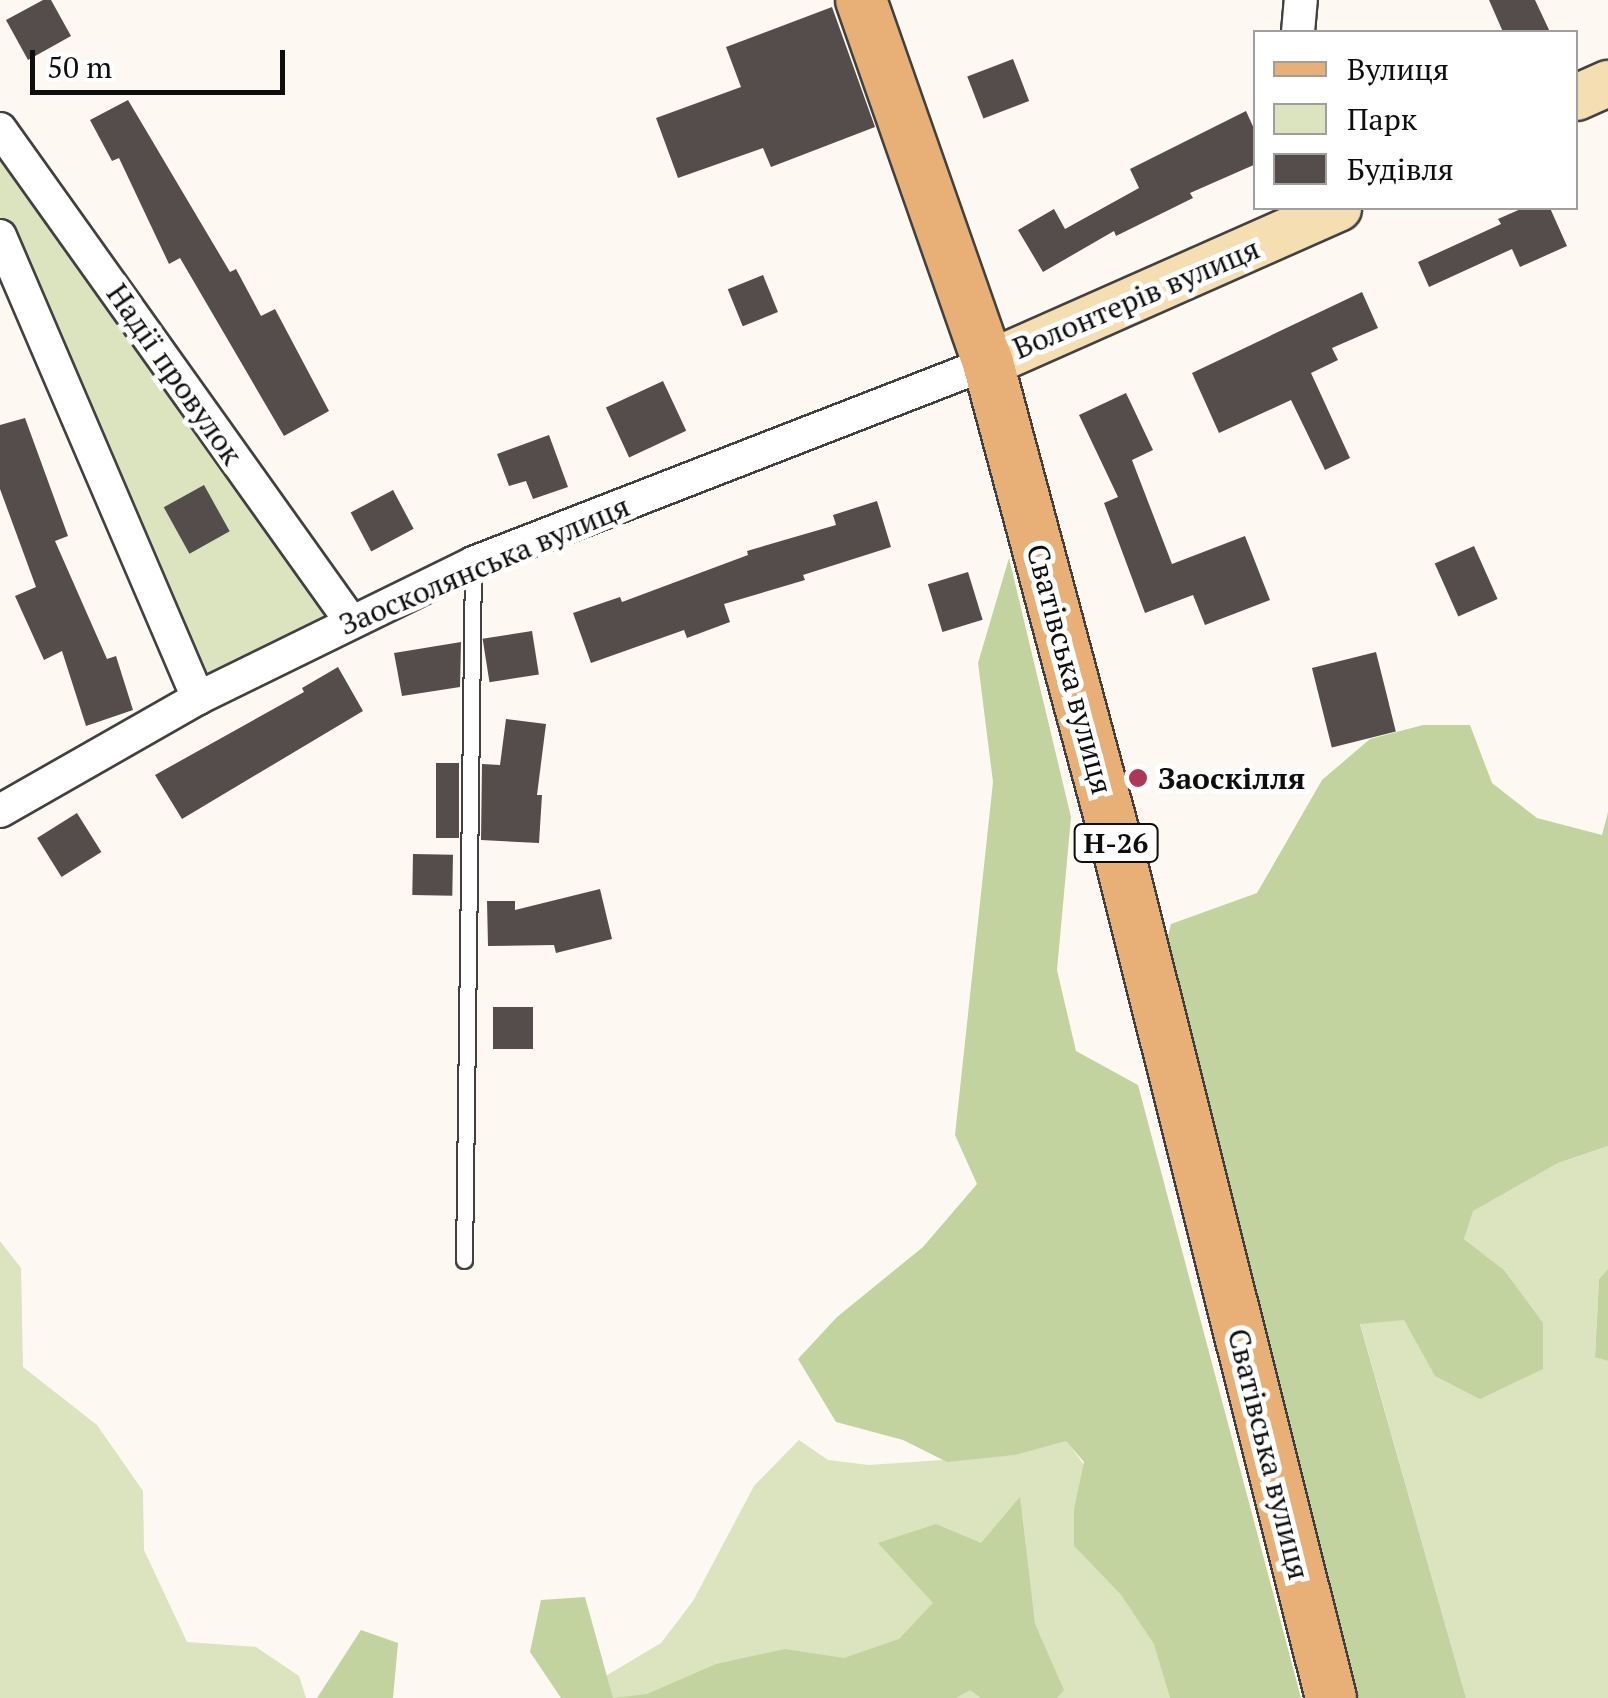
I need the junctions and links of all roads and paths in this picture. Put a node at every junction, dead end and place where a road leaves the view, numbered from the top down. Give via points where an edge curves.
1 (861, 0) edge
2 (1301, 0) edge
3 (1298, 30) edge
4 (1608, 83) edge
5 (1578, 96) edge
6 (0, 129) edge
7 (1330, 210) edge
8 (1282, 222) edge
9 (0, 236) edge
10 (988, 362) junction
11 (473, 564) junction
12 (350, 620) junction
13 (198, 698) junction
14 (0, 811) edge
15 (464, 1260) dead end
16 (1331, 1698) edge

1 - 10 main road, Сватівська вулиця / Н-26
2 - 3 street
4 - 5 street
6 - 12 street, Надії провулок
7 - 8 street, Волонтерів вулиця
8 - 10 street, Волонтерів вулиця
9 - 13 street
10 - 11 street, Заосколянська вулиця
10 - 16 main road, Сватівська вулиця / Н-26
11 - 12 street, Заосколянська вулиця
11 - 15 lane
12 - 13 street, Заосколянська вулиця
13 - 14 street, Заосколянська вулиця

